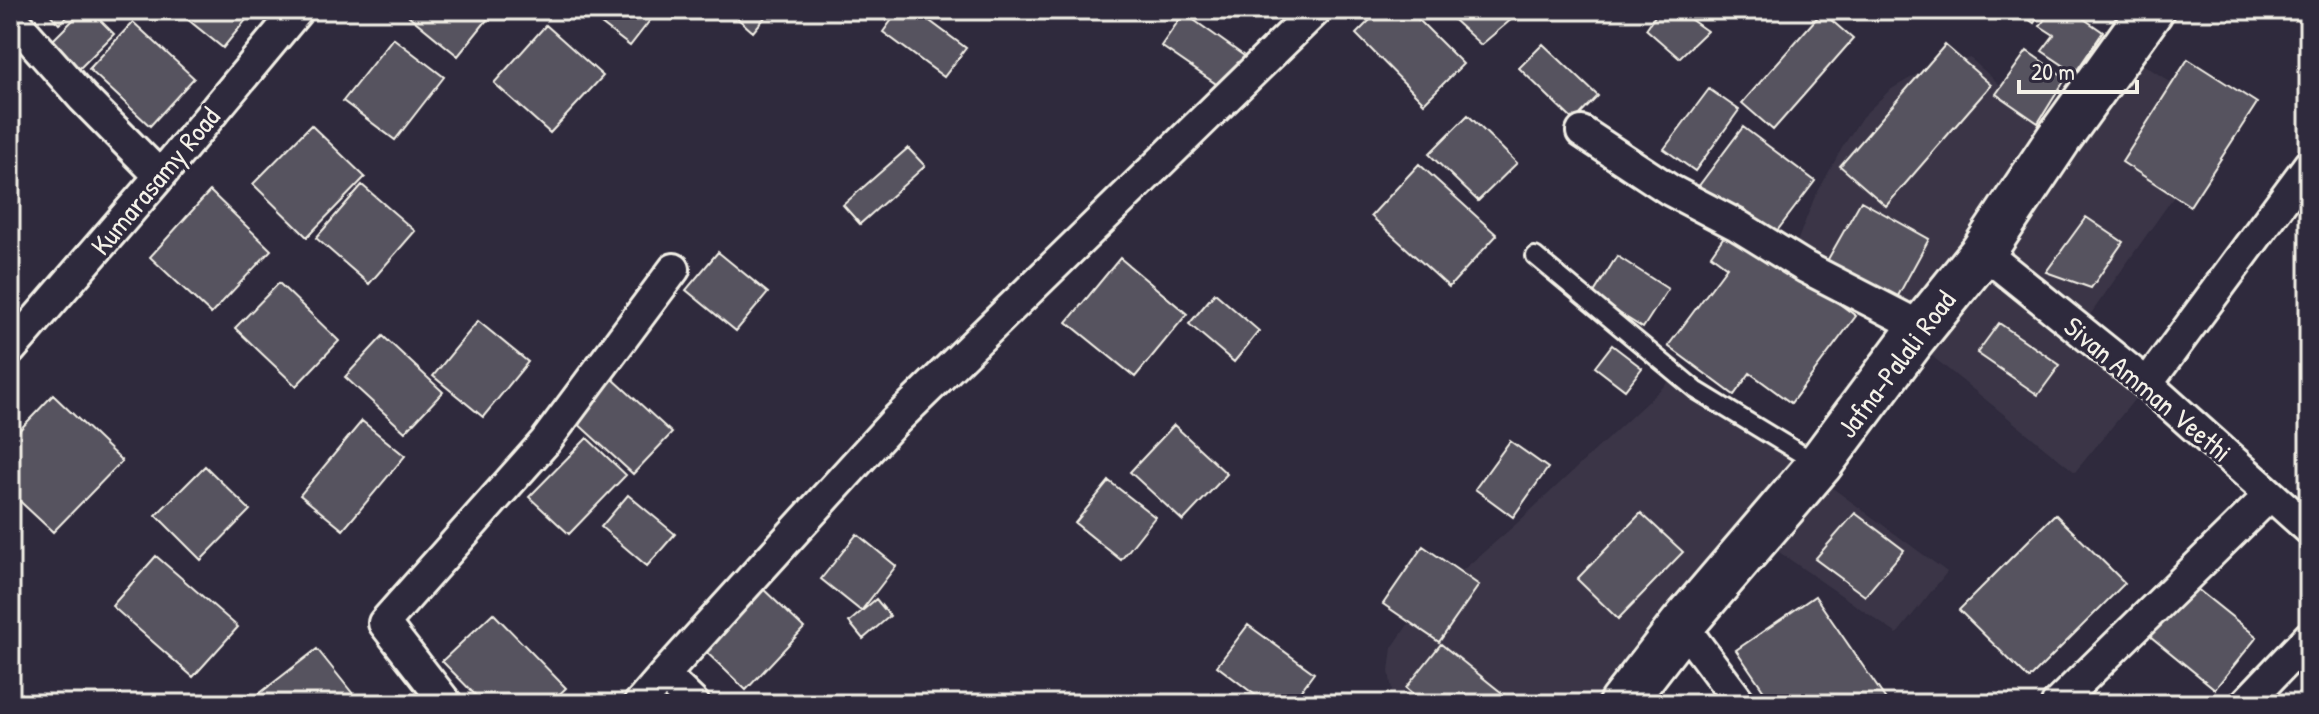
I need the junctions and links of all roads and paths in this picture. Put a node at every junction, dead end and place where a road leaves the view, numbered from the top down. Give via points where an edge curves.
1 (298, 10) edge
2 (1316, 10) edge
3 (2151, 10) edge
4 (10, 16) edge
5 (1582, 132) dead end
6 (2309, 165) edge
7 (160, 176) junction
8 (1983, 252) junction
9 (1535, 256) dead end
10 (674, 269) dead end
11 (1923, 328) junction
12 (10, 350) edge
13 (2147, 384) junction
14 (1819, 465) junction
15 (2270, 495) junction
16 (2309, 529) edge
17 (1682, 625) junction
18 (2309, 637) edge
19 (664, 675) junction
20 (447, 704) edge
21 (639, 704) edge
22 (694, 704) edge
23 (1621, 704) edge
24 (1741, 704) edge
25 (2057, 704) edge
26 (2245, 704) edge

1 - 7 street, Kumarasamy Road
2 - 19 street via 893,423
3 - 8 main road, Jafna-Palali Road
4 - 7 street
5 - 11 street via 1670,190
6 - 13 street
7 - 12 street, Kumarasamy Road
8 - 11 main road, Jafna-Palali Road
8 - 13 street, Sivan Amman Veethi
9 - 14 lane via 1696,390
10 - 20 street via 545,442 384,623
11 - 14 main road, Jafna-Palali Road
13 - 15 street, Sivan Amman Veethi
14 - 17 main road, Jafna-Palali Road
15 - 16 street, Sivan Amman Veethi
15 - 25 street
17 - 23 main road, Jafna-Palali Road
17 - 24 street
18 - 26 street
19 - 21 street
19 - 22 street

